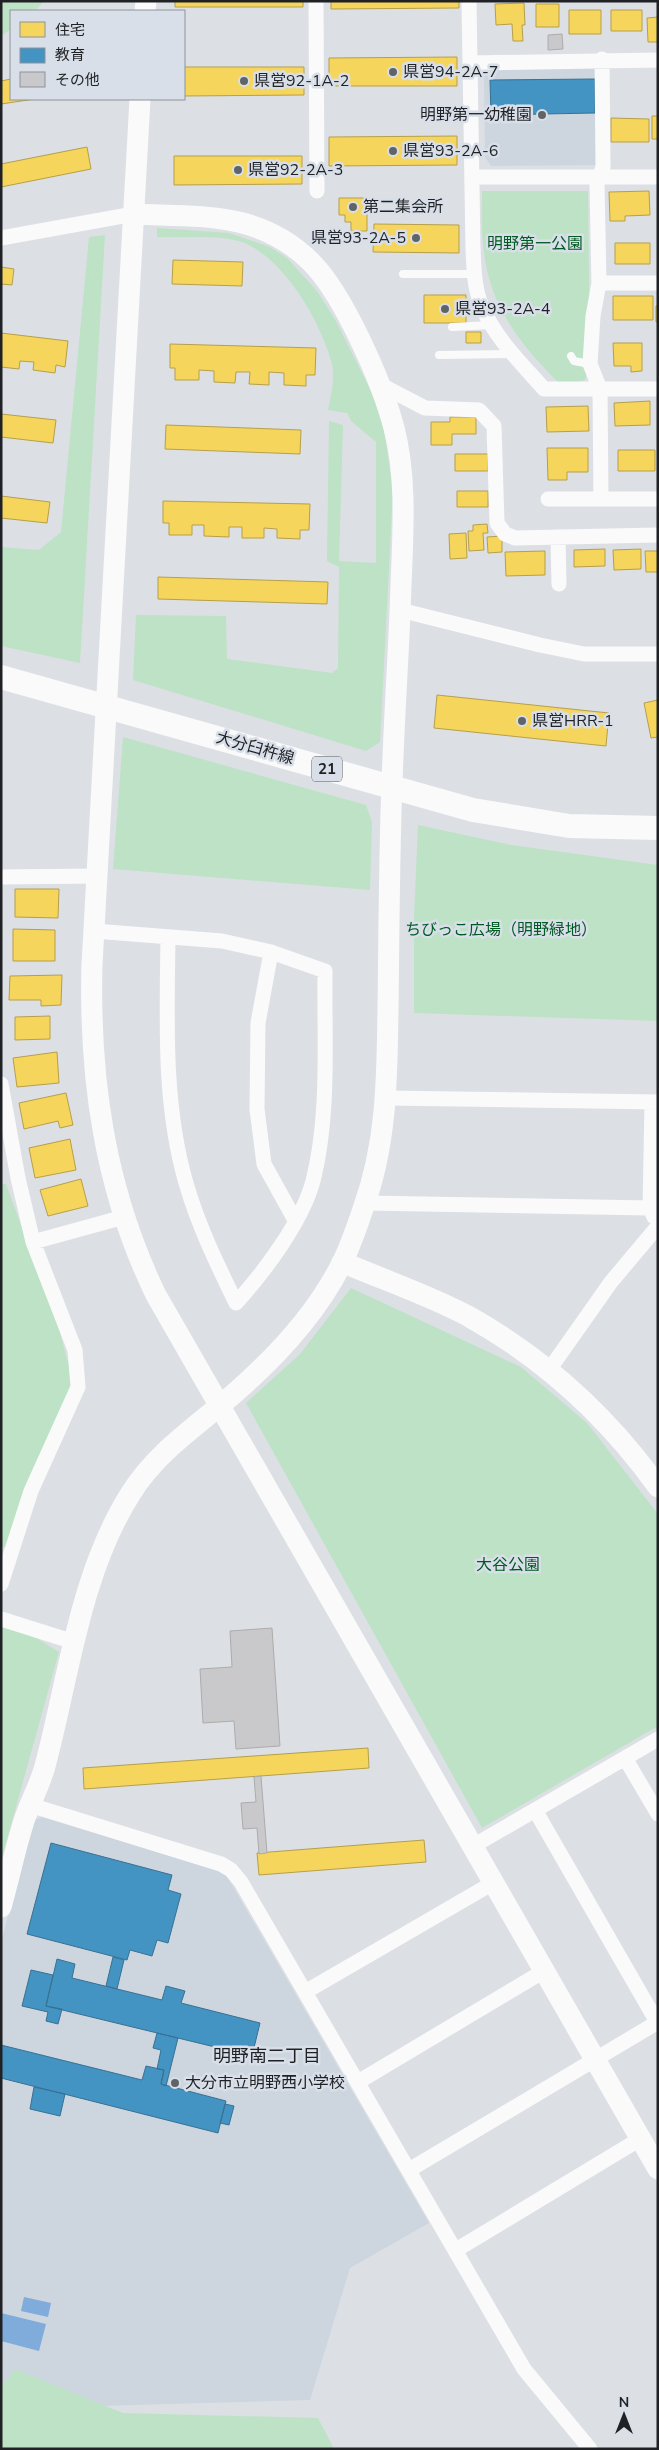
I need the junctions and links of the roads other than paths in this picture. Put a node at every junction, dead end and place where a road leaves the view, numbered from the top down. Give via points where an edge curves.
1 (316, 1) edge
2 (469, 1) edge
3 (602, 59) junction
4 (658, 60) edge
5 (471, 63) junction
6 (140, 100) edge
7 (658, 176) edge
8 (472, 177) junction
9 (599, 177) junction
10 (317, 191) dead end
11 (134, 214) junction
12 (1, 238) edge
13 (403, 274) dead end
14 (475, 274) junction
15 (599, 283) junction
16 (658, 283) edge
17 (491, 325) junction
18 (452, 327) dead end
19 (515, 354) junction
20 (439, 355) dead end
21 (571, 356) dead end
22 (590, 364) junction
23 (379, 384) junction
24 (658, 388) edge
25 (600, 389) junction
26 (548, 499) dead end
27 (601, 499) junction
28 (658, 499) edge
29 (658, 535) edge
30 (558, 537) junction
31 (559, 584) dead end
32 (400, 610) junction
33 (658, 654) edge
34 (1, 677) edge
35 (392, 787) junction
36 (658, 828) edge
37 (96, 876) junction
38 (1, 878) edge
39 (94, 931) junction
40 (168, 937) junction
41 (271, 952) junction
42 (1, 1084) edge
43 (386, 1098) junction
44 (655, 1102) edge
45 (365, 1203) junction
46 (650, 1208) junction
47 (124, 1217) junction
48 (295, 1220) junction
49 (658, 1226) edge
50 (33, 1242) junction
51 (342, 1262) junction
52 (549, 1370) junction
53 (220, 1405) junction
54 (658, 1487) edge
55 (1, 1584) edge
56 (1, 1619) edge
57 (74, 1642) junction
58 (658, 1739) edge
59 (625, 1758) junction
60 (30, 1805) junction
61 (535, 1810) junction
62 (658, 1814) edge
63 (472, 1846) junction
64 (493, 1882) junction
65 (1, 1907) edge
66 (544, 1971) junction
67 (305, 1992) junction
68 (657, 2022) edge
69 (594, 2059) junction
70 (358, 2082) junction
71 (640, 2139) junction
72 (658, 2169) edge
73 (409, 2170) junction
74 (456, 2250) junction
75 (590, 2449) edge

1 - 10 street
2 - 5 street
3 - 4 street
3 - 5 street
3 - 9 street via 603,167
5 - 8 street
6 - 11 street
7 - 9 street
8 - 9 street
8 - 14 street
9 - 15 street
11 - 12 street
11 - 23 street via 249,223 269,230 289,243 330,285
11 - 37 street
13 - 14 lane
14 - 17 street via 481,305
15 - 16 street
15 - 22 street
17 - 18 lane
17 - 19 street
19 - 20 lane
19 - 25 street via 544,389
21 - 22 lane via 574,361
22 - 25 street
23 - 30 street via 425,408 479,410 494,426 498,523 505,534 515,538
23 - 32 street via 394,428 399,459 403,535
24 - 25 street
25 - 27 street
26 - 27 street
27 - 28 street
29 - 30 street
30 - 31 street
32 - 33 street via 584,654
32 - 35 street
34 - 35 main road, 大分臼杵線 / 21
35 - 36 main road, 大分臼杵線 / 21 via 472,810 533,822 579,827
35 - 43 street
37 - 38 street
37 - 39 street
39 - 40 street
39 - 47 street via 91,1019 95,1085 108,1159
40 - 41 street via 222,941
40 - 48 street via 168,1068 174,1124 186,1183 207,1243 236,1303 267,1268
41 - 48 street via 258,1022 257,1109 264,1164
41 - 48 street via 325,971 321,1137 313,1183
42 - 50 street
43 - 44 street
43 - 45 street via 381,1142
44 - 46 street
45 - 46 street
45 - 51 street
46 - 49 street
47 - 50 street
47 - 53 street via 156,1295
49 - 52 street via 611,1282
50 - 55 street via 76,1350 78,1387 31,1491
51 - 52 street via 467,1316
51 - 53 street via 324,1292 282,1347
52 - 54 street via 607,1424
53 - 57 street via 162,1454 132,1492 106,1541
53 - 63 street
56 - 57 street
57 - 60 street via 44,1770
58 - 59 street
59 - 61 street
59 - 62 street
60 - 65 street
60 - 67 street via 226,1867 241,1882
61 - 63 street
61 - 68 street
63 - 64 street
64 - 66 street
64 - 67 street
66 - 69 street
66 - 70 street
67 - 70 street
68 - 69 street
69 - 71 street
69 - 73 street
70 - 73 street
71 - 72 street
71 - 74 street
73 - 74 street
74 - 75 street via 524,2369

